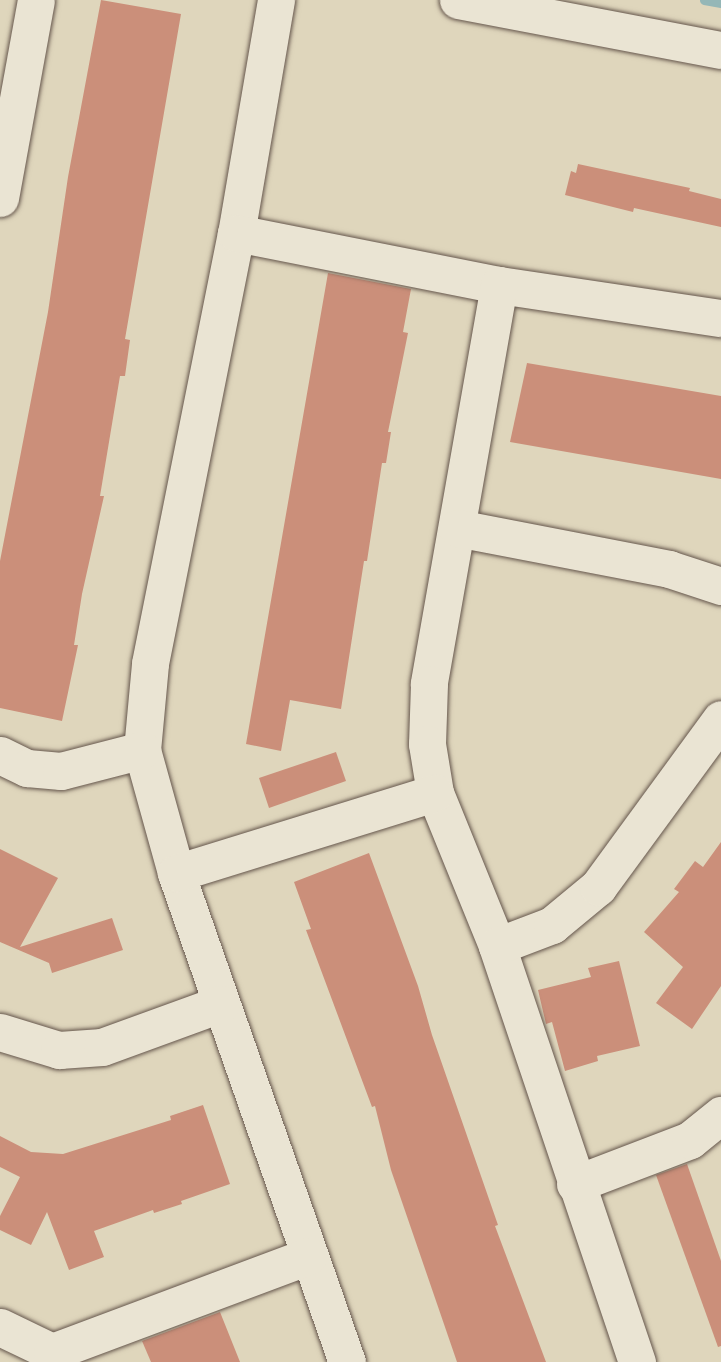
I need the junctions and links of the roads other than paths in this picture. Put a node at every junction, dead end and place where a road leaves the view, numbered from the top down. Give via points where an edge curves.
1 (36, 0) edge
2 (276, 0) edge
3 (479, 2) edge
4 (721, 50) edge
5 (0, 198) edge
6 (236, 233) junction
7 (499, 285) junction
8 (721, 317) edge
9 (457, 528) junction
10 (721, 586) edge
11 (721, 719) edge
12 (142, 750) junction
13 (0, 755) edge
14 (435, 793) junction
15 (176, 873) junction
16 (497, 946) junction
17 (220, 1004) junction
18 (0, 1032) edge
19 (721, 1115) edge
20 (575, 1184) junction
21 (309, 1256) junction
22 (0, 1327) edge
23 (54, 1357) edge
24 (347, 1362) edge
25 (637, 1362) edge

1 - 5 street
2 - 6 street
3 - 4 street
6 - 7 street
6 - 12 street via 150,664
7 - 8 street
7 - 9 street
9 - 10 street via 669,569
9 - 14 street via 429,684 427,744
11 - 16 street via 598,887 552,925
12 - 13 street via 61,771 27,768
12 - 15 street
14 - 15 street
14 - 16 street
15 - 17 street
16 - 20 street
17 - 18 street via 102,1047 59,1050
17 - 21 street
19 - 20 street via 690,1140
20 - 25 street
21 - 23 street
21 - 24 street
22 - 23 street

